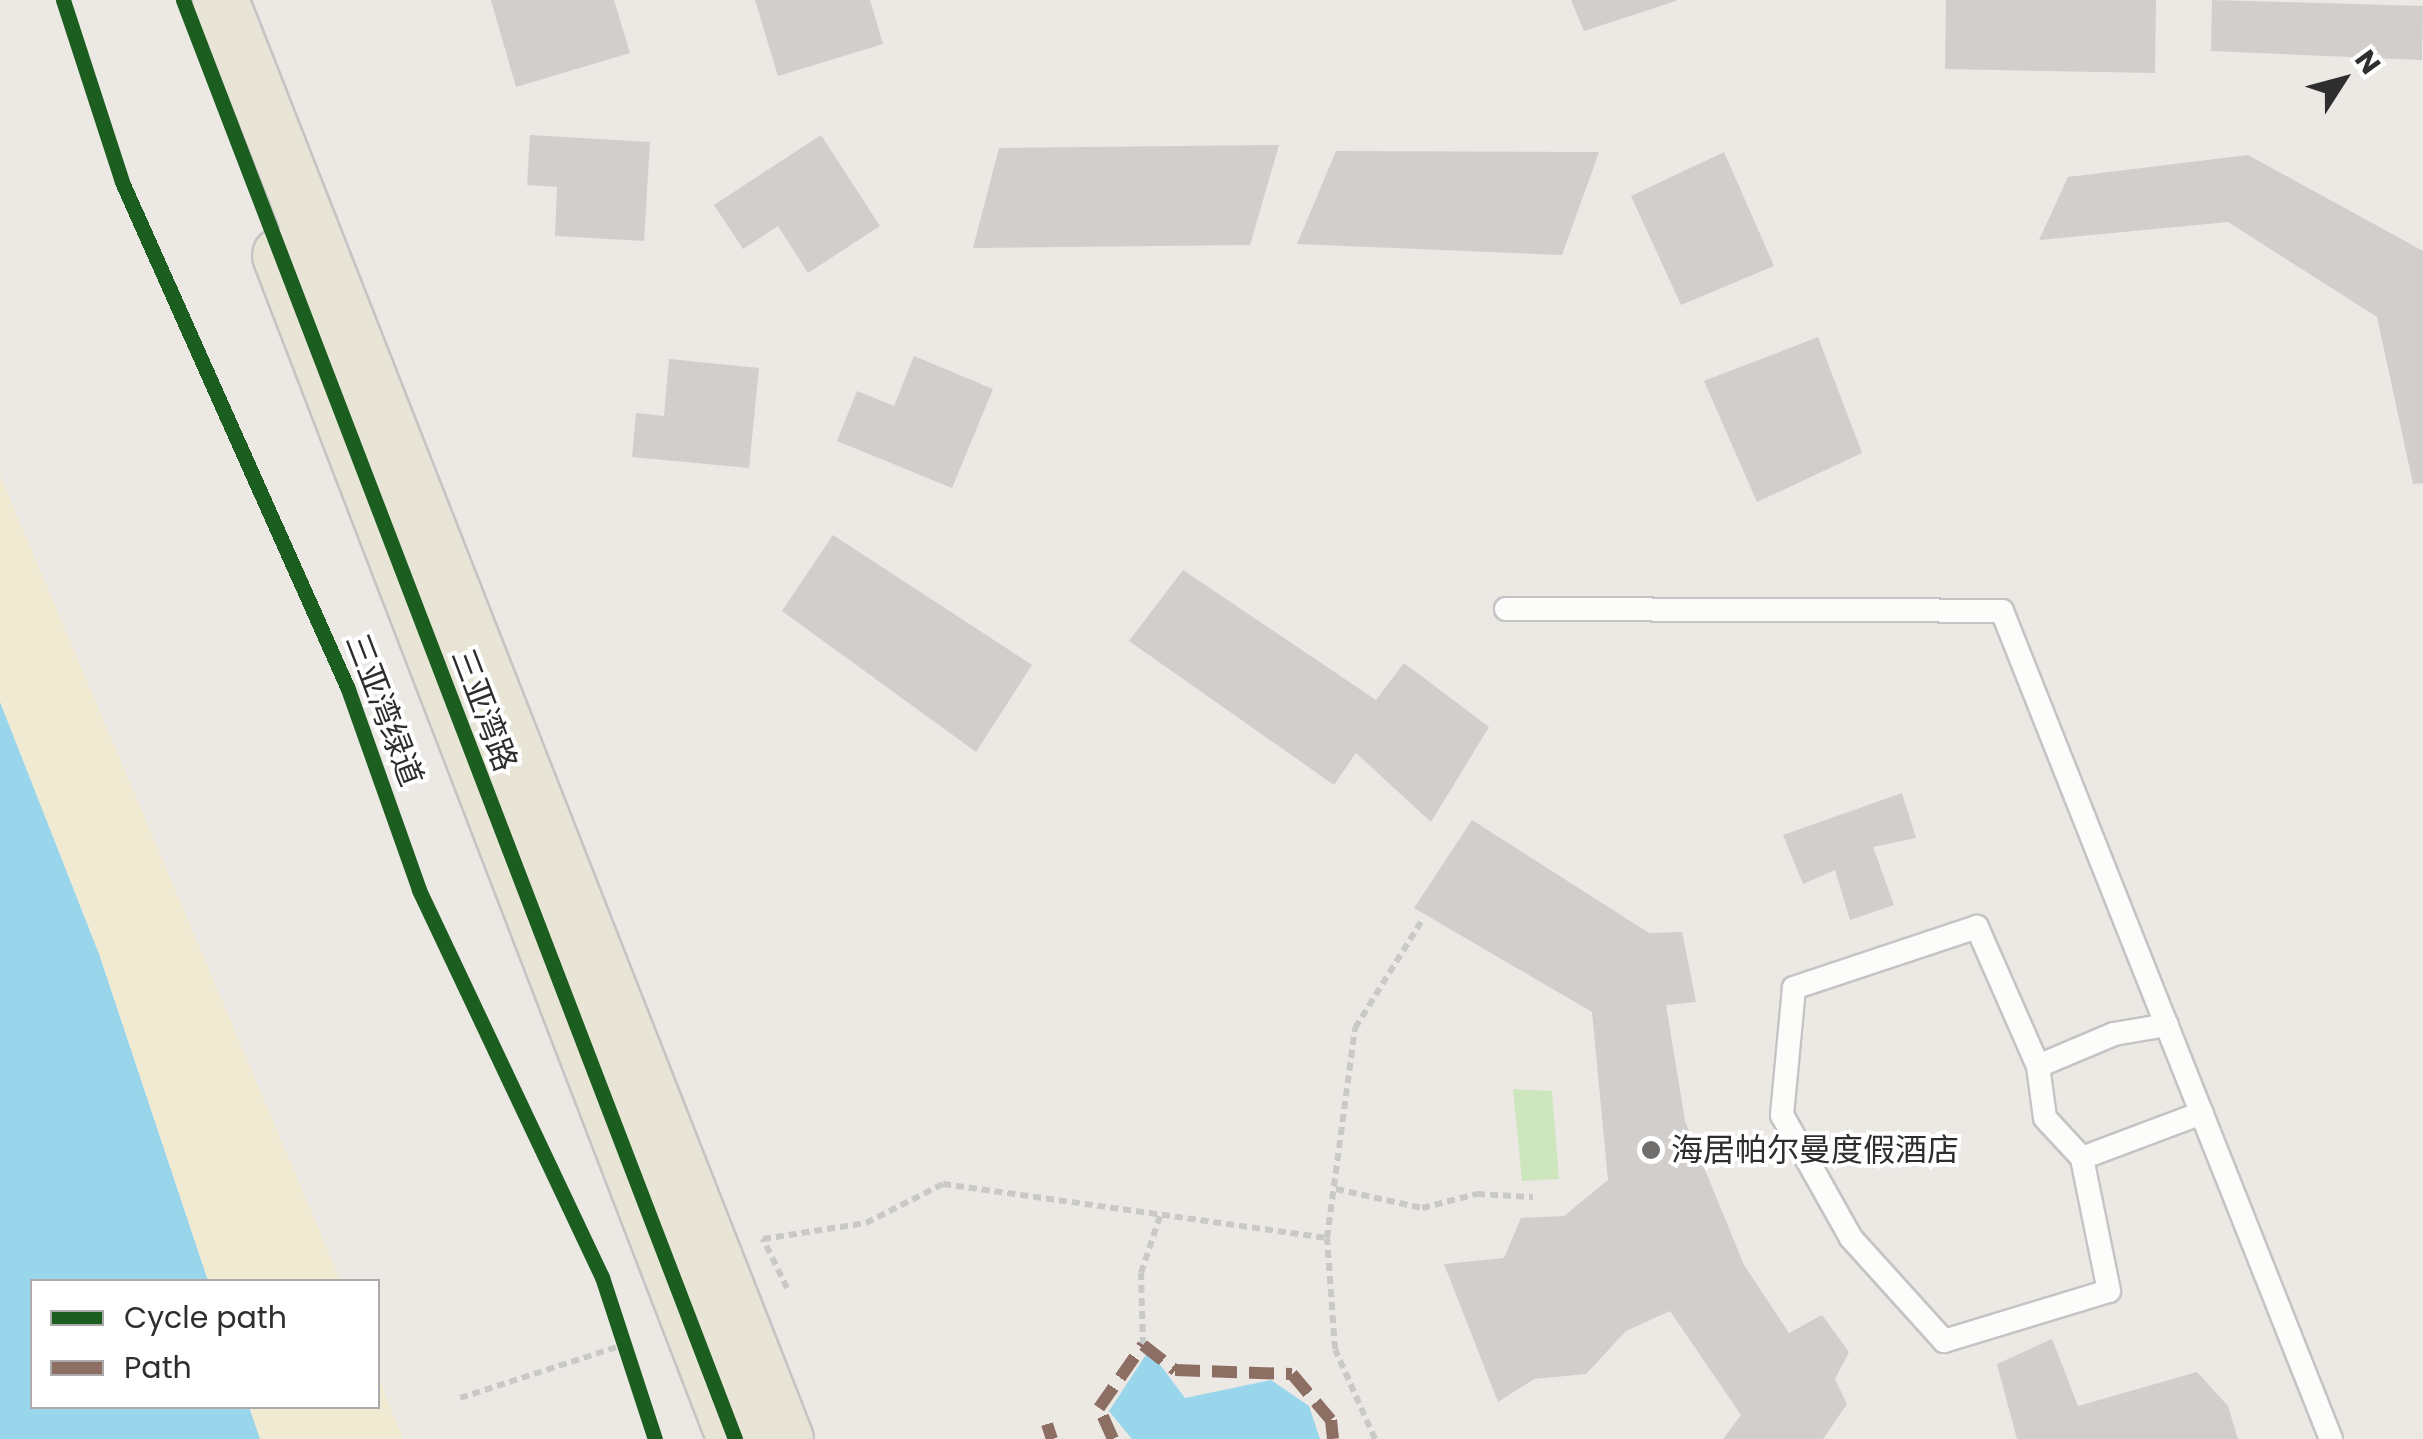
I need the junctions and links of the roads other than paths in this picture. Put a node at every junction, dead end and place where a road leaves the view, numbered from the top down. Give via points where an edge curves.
1 (183, 0) edge
2 (220, 0) edge
3 (1506, 610) dead end
4 (2167, 1026) junction
5 (2038, 1066) junction
6 (2202, 1113) junction
7 (2082, 1158) junction
8 (734, 1439) edge
9 (785, 1439) edge
10 (2332, 1439) edge

1 - 8 main road, 三亚湾路
2 - 9 main road, 三亚湾路
3 - 4 lane via 2002,611
4 - 5 lane via 2114,1034
4 - 6 lane
5 - 7 lane via 2046,1118
5 - 7 lane via 1977,927 1794,988 1782,1115 1851,1238 1944,1341 2109,1292
6 - 7 lane
6 - 10 lane

